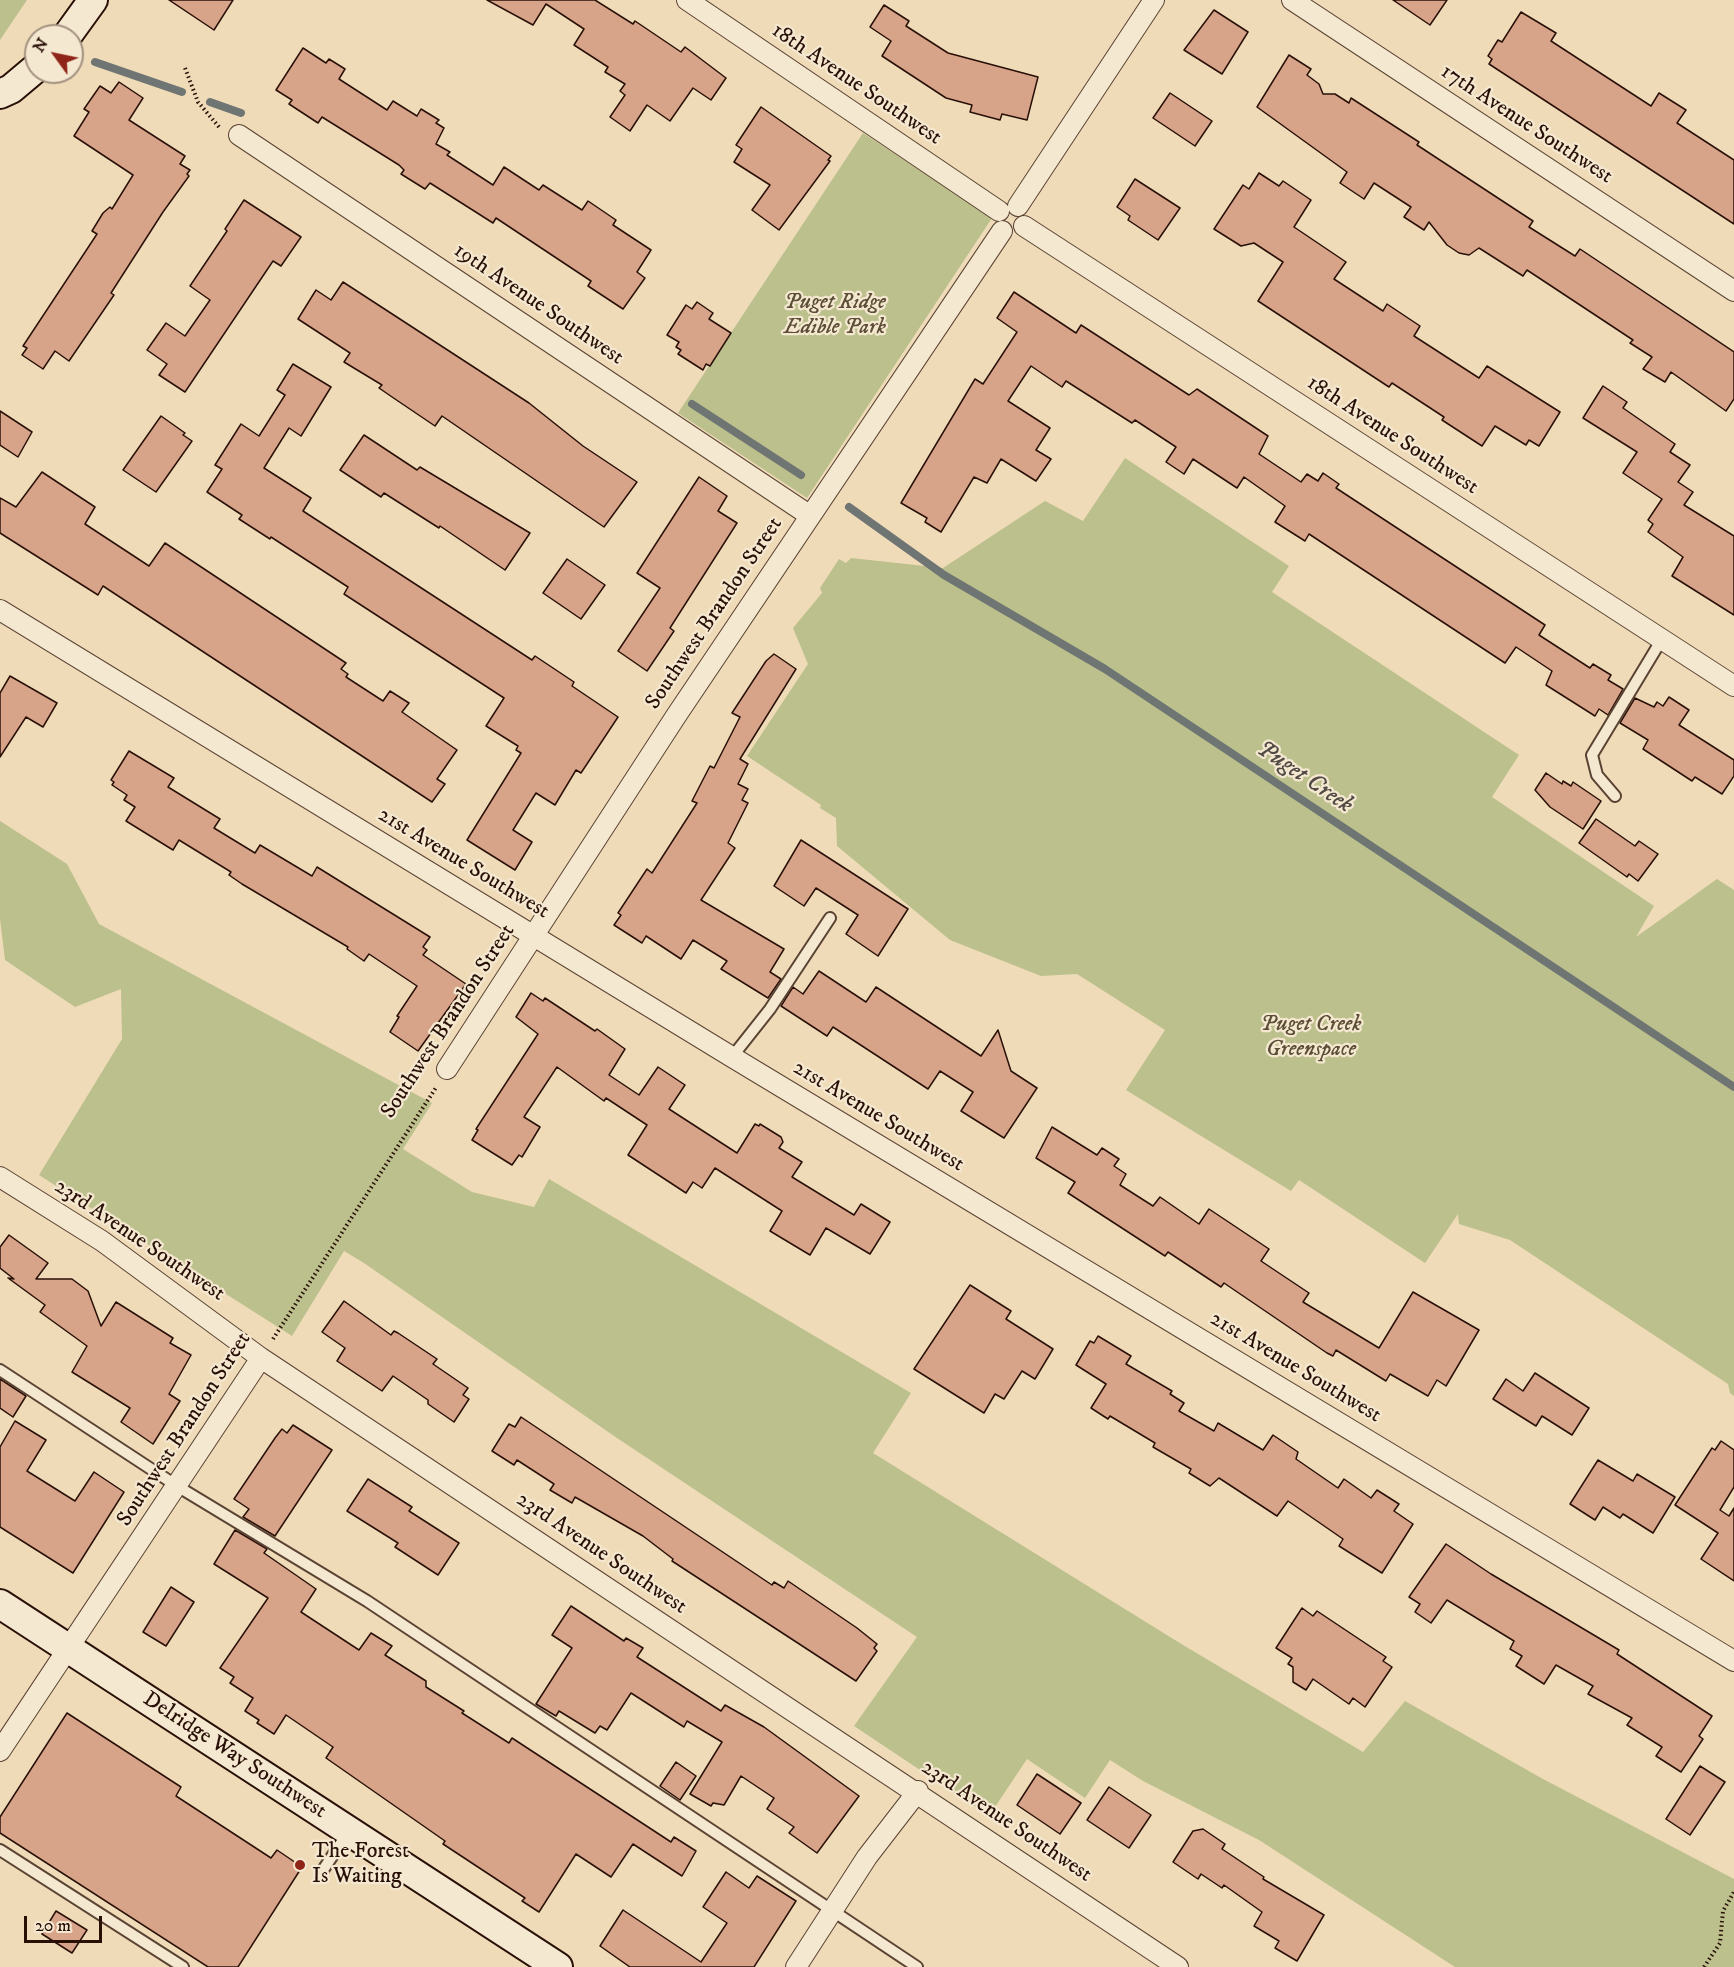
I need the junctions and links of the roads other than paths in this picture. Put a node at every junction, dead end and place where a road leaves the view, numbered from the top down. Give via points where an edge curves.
1 (93, 0) edge
2 (687, 0) edge
3 (1154, 0) edge
4 (1292, 0) edge
5 (76, 24) edge
6 (24, 78) edge
7 (0, 94) edge
8 (231, 133) road end
9 (1008, 208) junction
10 (1024, 226) junction
11 (1002, 231) junction
12 (1734, 291) edge
13 (809, 515) junction
14 (0, 610) edge
15 (1662, 639) junction
16 (1734, 686) edge
17 (1615, 796) dead end
18 (830, 918) dead end
19 (533, 934) junction
20 (732, 1057) junction
21 (447, 1069) road end
22 (0, 1177) edge
23 (261, 1358) junction
24 (0, 1370) edge
25 (177, 1486) junction
26 (0, 1604) edge
27 (69, 1649) junction
28 (1734, 1661) edge
29 (0, 1752) edge
30 (918, 1791) junction
31 (349, 1831) junction
32 (0, 1850) edge
33 (321, 1873) dead end
34 (833, 1910) junction
35 (183, 1967) edge
36 (558, 1967) edge
37 (796, 1967) edge
38 (917, 1967) edge
39 (1178, 1967) edge

1 - 5 main road
2 - 9 street, 18th Avenue Southwest
3 - 9 street
4 - 12 street, 17th Avenue Southwest
6 - 7 main road
8 - 13 street, 19th Avenue Southwest
9 - 10 street via 1025,216
9 - 11 street via 996,222
10 - 11 street via 1014,234
10 - 15 street, 18th Avenue Southwest
11 - 13 street, Southwest Brandon Street
13 - 19 street, Southwest Brandon Street
14 - 19 street, 21st Avenue Southwest
15 - 16 street, 18th Avenue Southwest
15 - 17 lane via 1592,755 1597,775
18 - 20 lane via 770,1009
19 - 20 street, 21st Avenue Southwest
19 - 21 street, Southwest Brandon Street
20 - 28 street, 21st Avenue Southwest
22 - 23 street, 23rd Avenue Southwest via 102,1241
23 - 25 street, Southwest Brandon Street
23 - 30 street, 23rd Avenue Southwest
24 - 25 lane
25 - 27 street, Southwest Brandon Street
25 - 34 lane via 367,1601
26 - 27 main road, Delridge Way Southwest
27 - 29 street, Southwest Brandon Street
27 - 31 main road, Delridge Way Southwest
30 - 34 street via 867,1857
30 - 39 street, 23rd Avenue Southwest
31 - 33 lane
31 - 36 main road, Delridge Way Southwest
32 - 35 lane
34 - 37 street
34 - 38 lane

